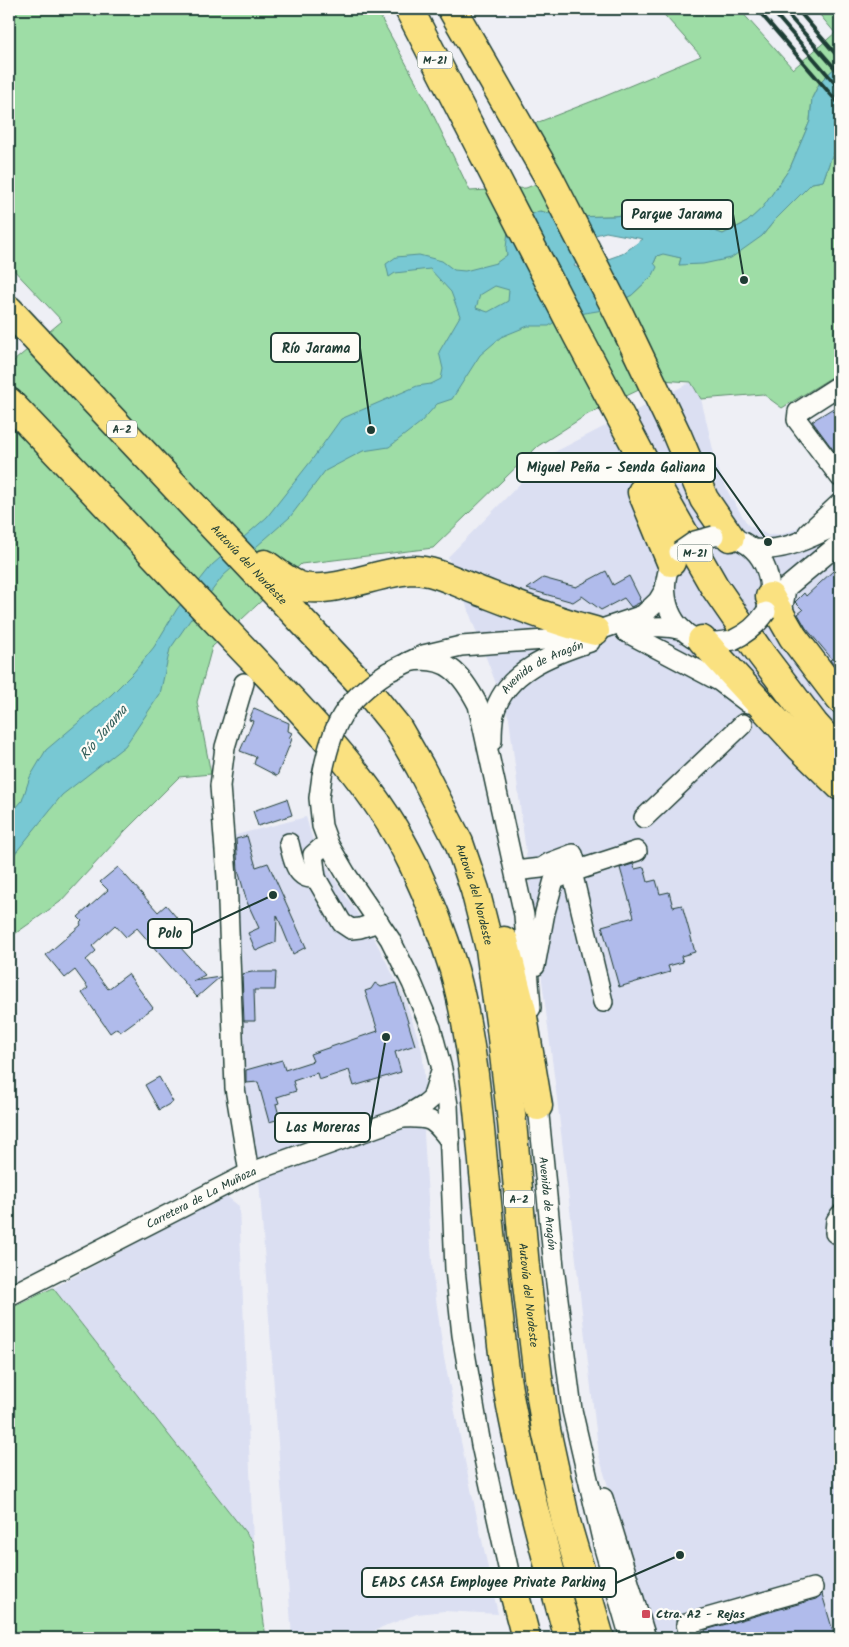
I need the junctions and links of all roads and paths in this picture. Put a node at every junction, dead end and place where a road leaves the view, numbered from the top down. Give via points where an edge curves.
1 (394, 9) edge
2 (409, 9) edge
3 (428, 9) edge
4 (452, 9) edge
5 (461, 110) junction
6 (9, 310) edge
7 (578, 337) junction
8 (840, 385) edge
9 (9, 402) edge
10 (840, 477) edge
11 (840, 504) edge
12 (840, 524) edge
13 (732, 541) junction
14 (840, 541) edge
15 (802, 550) junction
16 (675, 557) junction
17 (664, 591) junction
18 (291, 592) junction
19 (769, 597) junction
20 (596, 631) junction
21 (626, 632) junction
22 (692, 635) junction
23 (793, 637) junction
24 (408, 662) junction
25 (244, 683) dead end
26 (738, 695) junction
27 (840, 699) edge
28 (774, 722) junction
29 (742, 724) junction
30 (840, 727) edge
31 (840, 753) edge
32 (491, 765) junction
33 (420, 767) junction
34 (840, 786) edge
35 (644, 818) dead end
36 (289, 843) dead end
37 (329, 845) junction
38 (637, 851) dead end
39 (516, 871) junction
40 (575, 871) junction
41 (552, 872) junction
42 (316, 878) junction
43 (378, 922) junction
44 (530, 995) junction
45 (603, 1002) dead end
46 (442, 1069) junction
47 (538, 1106) junction
48 (402, 1118) junction
49 (450, 1140) junction
50 (249, 1173) junction
51 (9, 1296) edge
52 (584, 1458) junction
53 (813, 1588) dead end
54 (515, 1596) joint
55 (524, 1638) edge
56 (569, 1638) edge
57 (600, 1638) edge
58 (630, 1638) edge
59 (646, 1638) edge
60 (690, 1638) edge

1 - 5 highway
2 - 5 highway, M-21
3 - 5 highway, M-21
4 - 13 highway via 548,176 620,314 704,499
5 - 7 highway, M-21
6 - 18 highway, Autovía del Nordeste / A-2 via 214,525 278,573
7 - 16 highway via 647,502
7 - 30 highway, M-21 via 676,486 728,578
7 - 31 highway, M-21 via 714,586 760,654
8 - 10 street via 798,412 797,420
9 - 56 highway, A-2 via 352,769 395,830 412,862 454,971 467,1032 480,1125 493,1268 516,1435
11 - 15 street
12 - 15 street
13 - 15 street via 769,550
13 - 16 street, bridge via 695,540
13 - 19 street via 765,565
14 - 15 street
14 - 23 street via 786,588 783,607
15 - 19 street
16 - 17 street via 665,578
17 - 20 street via 643,616
17 - 22 street via 672,615
18 - 20 highway via 412,570 437,574 536,613
18 - 33 highway, Autovía del Nordeste / A-2 via 397,727
19 - 22 street, bridge via 758,624 747,634 718,643
19 - 23 highway
20 - 24 street via 545,640 461,646 434,651
21 - 22 street, Avenida de Aragón via 668,626
21 - 26 street
21 - 32 street, Avenida de Aragón via 561,652 516,678 494,713
22 - 28 highway
23 - 27 highway
24 - 32 street, Avenida de Aragón via 422,659 437,661 459,676 478,705
24 - 37 street, bridge via 361,692 336,725 327,749 319,798 322,826
25 - 50 street via 225,747 220,786 235,1088
26 - 28 street
26 - 29 street via 744,710
28 - 29 street via 753,719
28 - 34 highway
29 - 35 street
32 - 39 street, Avenida de Aragón
33 - 47 highway via 456,809 498,914 522,1011
33 - 57 highway, Autovía del Nordeste / A-2 via 459,843 476,890 490,949 512,1122 538,1377 558,1488
36 - 42 street via 299,873
37 - 42 street via 313,855
37 - 43 street
38 - 40 street
39 - 41 street via 541,868
39 - 44 street, Avenida de Aragón via 524,915
40 - 41 street
40 - 45 street
41 - 44 street
42 - 43 street via 346,926 360,928
43 - 46 street via 412,983 431,1028
44 - 47 street, Avenida de Aragón
46 - 48 street, Carretera de La Muñoza via 432,1098
46 - 49 street
47 - 52 street, Avenida de Aragón via 572,1410
48 - 49 street, Carretera de La Muñoza via 433,1120
48 - 50 street, Carretera de La Muñoza
49 - 54 street via 455,1269 462,1335 481,1445
50 - 51 street, Carretera de La Muñoza
52 - 58 street, Avenida de Aragón via 604,1548
52 - 59 street via 609,1514
53 - 60 street via 686,1624
54 - 55 highway

